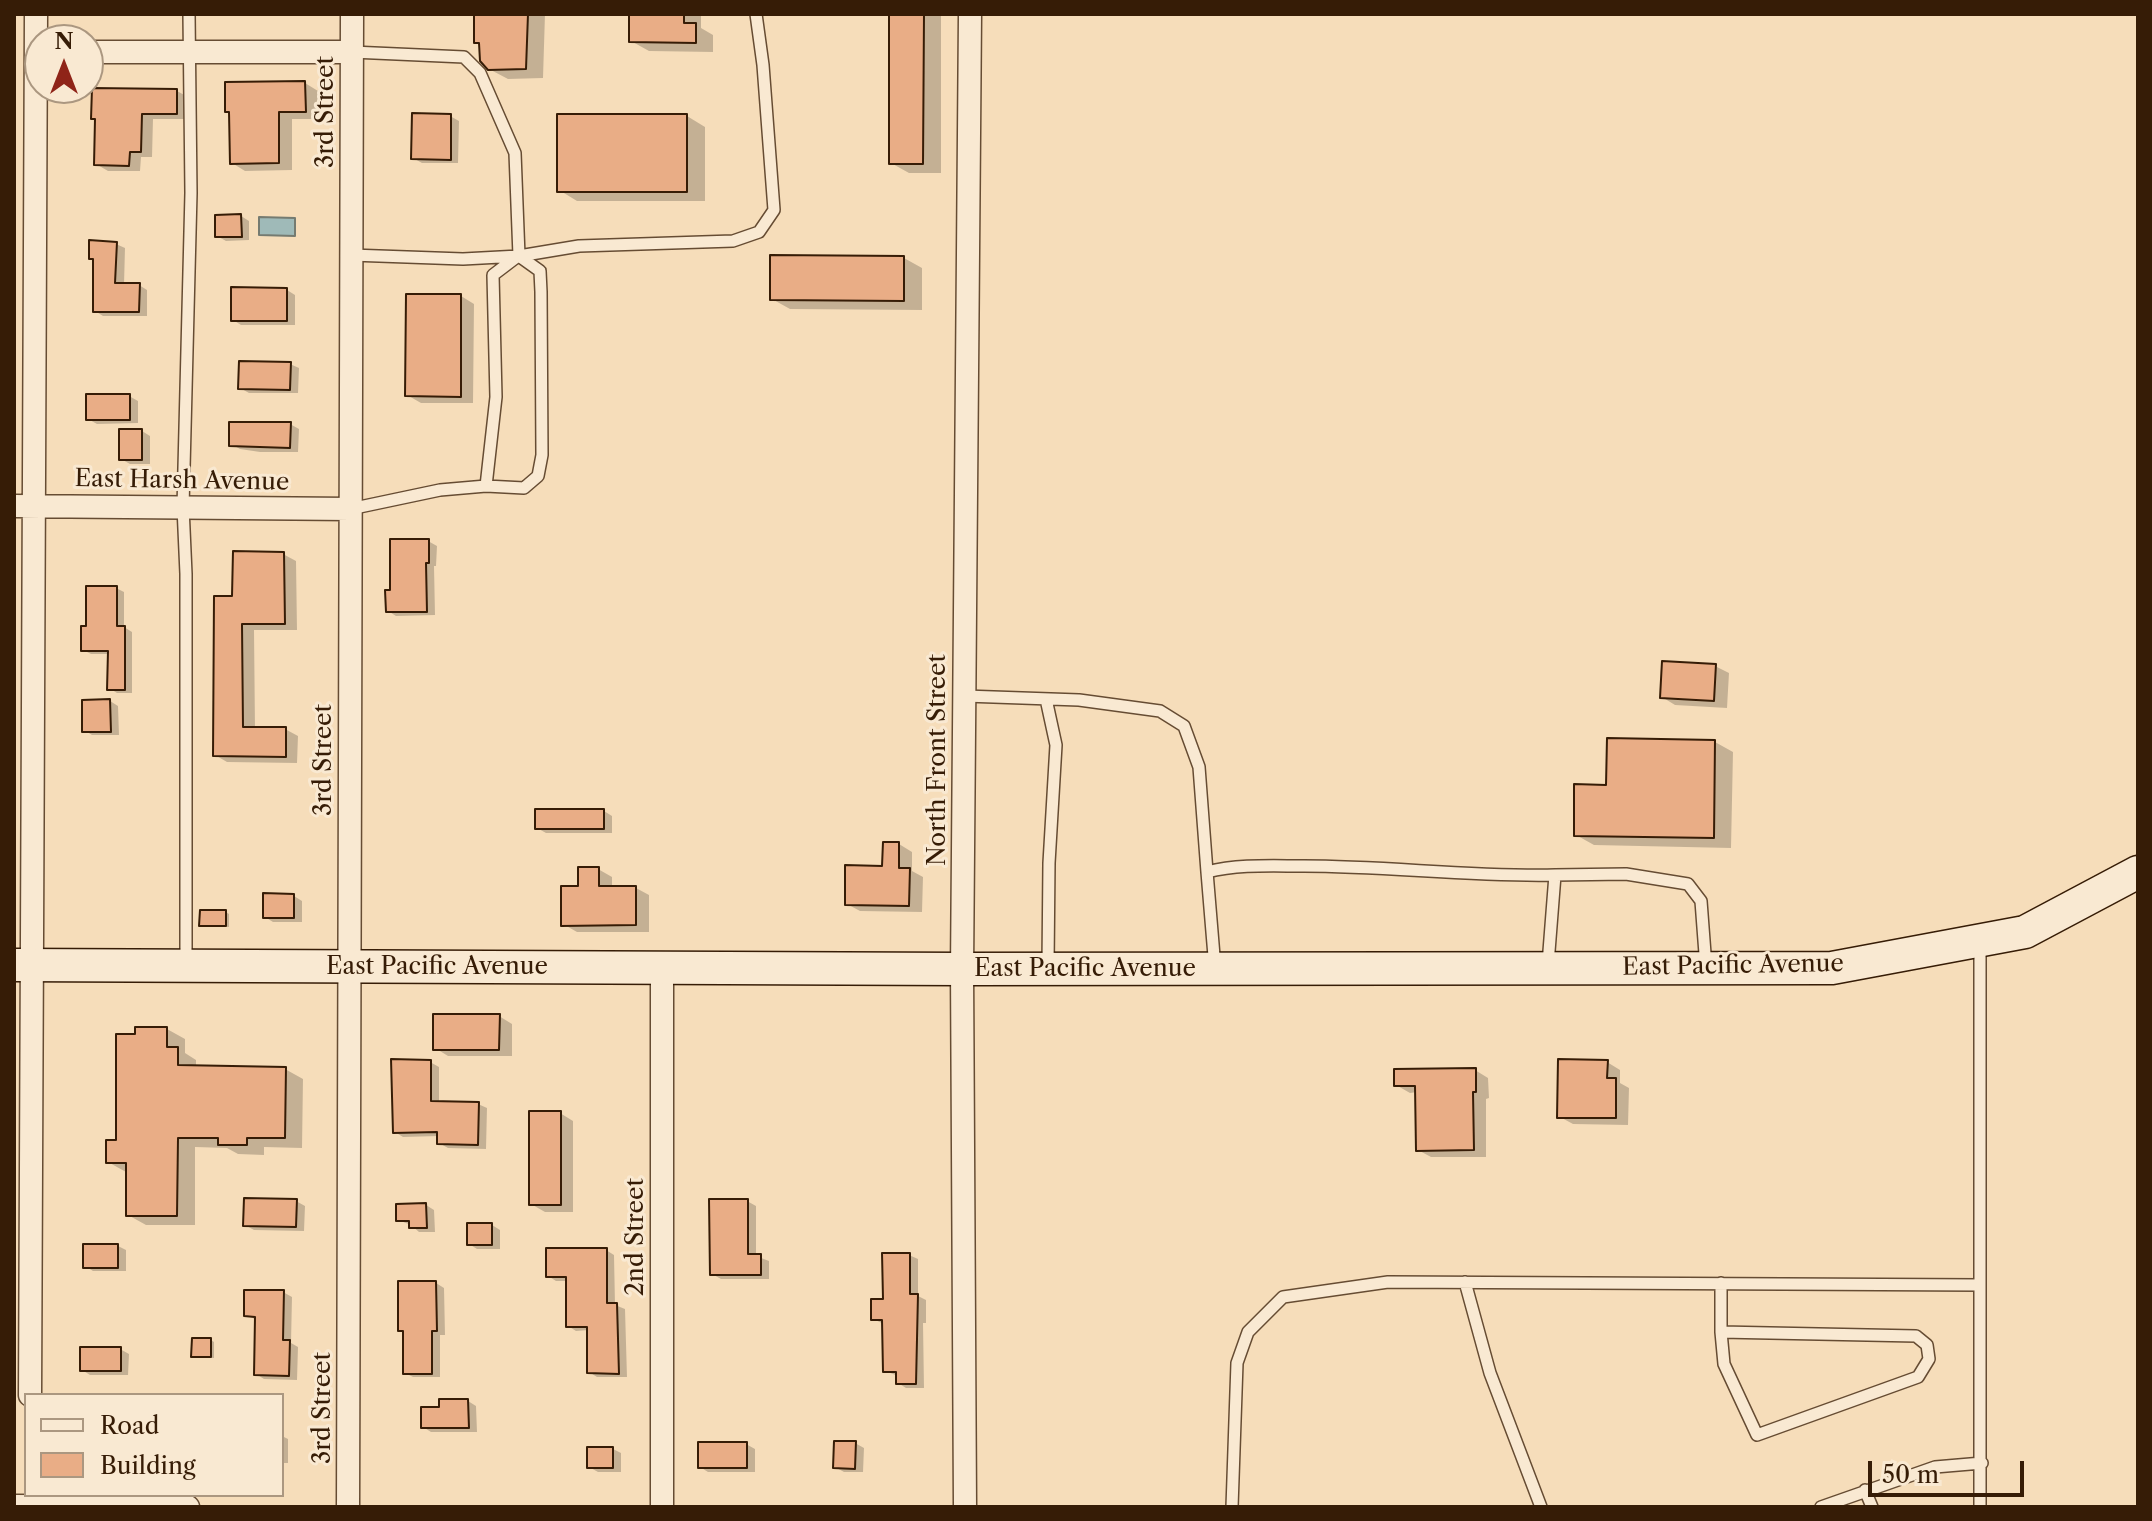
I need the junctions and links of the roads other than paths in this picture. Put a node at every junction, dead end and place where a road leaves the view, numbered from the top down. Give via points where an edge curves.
1 (189, 14) edge
2 (352, 14) edge
3 (756, 14) edge
4 (970, 14) edge
5 (104, 52) edge
6 (189, 52) junction
7 (352, 52) junction
8 (29, 104) edge
9 (351, 255) junction
10 (519, 256) junction
11 (486, 486) junction
12 (24, 506) edge
13 (183, 507) junction
14 (350, 509) junction
15 (965, 696) junction
16 (1046, 699) junction
17 (1207, 872) junction
18 (2138, 872) edge
19 (1555, 875) junction
20 (1980, 941) junction
21 (24, 966) edge
22 (186, 966) junction
23 (350, 967) junction
24 (662, 968) junction
25 (1548, 968) junction
26 (1706, 968) junction
27 (962, 969) junction
28 (1048, 969) junction
29 (1215, 969) junction
30 (1465, 1282) junction
31 (1721, 1283) junction
32 (1980, 1285) junction
33 (1721, 1332) junction
34 (30, 1393) edge
35 (1982, 1463) junction
36 (1865, 1490) junction
37 (14, 1506) edge
38 (29, 1506) edge
39 (188, 1507) edge
40 (348, 1507) edge
41 (662, 1507) edge
42 (965, 1507) edge
43 (1232, 1507) edge
44 (1541, 1507) edge
45 (1821, 1507) edge
46 (1872, 1507) edge
47 (1980, 1507) edge

1 - 6 lane
2 - 7 street, 3rd Street
3 - 10 lane via 774,210 759,232 733,241 579,246
4 - 15 street, North Front Street
5 - 6 street
6 - 7 street
6 - 13 lane
7 - 9 street, 3rd Street
7 - 10 lane via 464,57 480,73 515,153
8 - 12 street
9 - 10 lane
9 - 14 street, 3rd Street
10 - 11 lane via 493,275 496,397
10 - 11 lane via 540,271 542,455 538,476 524,488
11 - 14 lane
12 - 13 street, East Harsh Avenue
12 - 21 street
13 - 14 street, East Harsh Avenue
13 - 22 lane
14 - 23 street, 3rd Street
15 - 16 lane
15 - 27 street, North Front Street
16 - 17 lane via 1160,711 1184,726 1199,767
16 - 28 lane via 1056,745
17 - 19 lane via 1231,866 1353,866
17 - 29 lane
18 - 20 main road, East Pacific Avenue via 2025,932
19 - 25 lane
19 - 26 lane via 1626,874 1688,884 1701,901
20 - 26 main road, East Pacific Avenue via 1832,968
20 - 32 lane
21 - 22 main road, East Pacific Avenue
21 - 34 street
22 - 23 main road, East Pacific Avenue
23 - 24 main road, East Pacific Avenue
23 - 40 street, 3rd Street
24 - 27 main road, East Pacific Avenue
24 - 41 street, 2nd Street
25 - 26 main road, East Pacific Avenue
25 - 29 main road, East Pacific Avenue
27 - 28 main road, East Pacific Avenue
27 - 42 street, North Front Street
28 - 29 main road, East Pacific Avenue
30 - 31 lane
30 - 43 lane via 1388,1282 1283,1297 1248,1332 1237,1363
30 - 44 lane via 1490,1373
31 - 32 lane
31 - 33 lane
32 - 35 lane
33 - 33 lane via 1916,1336 1927,1345 1929,1359 1918,1377 1757,1435 1724,1364
35 - 36 lane via 1935,1467
35 - 47 lane
36 - 45 lane
36 - 46 lane
37 - 38 street
38 - 39 street

